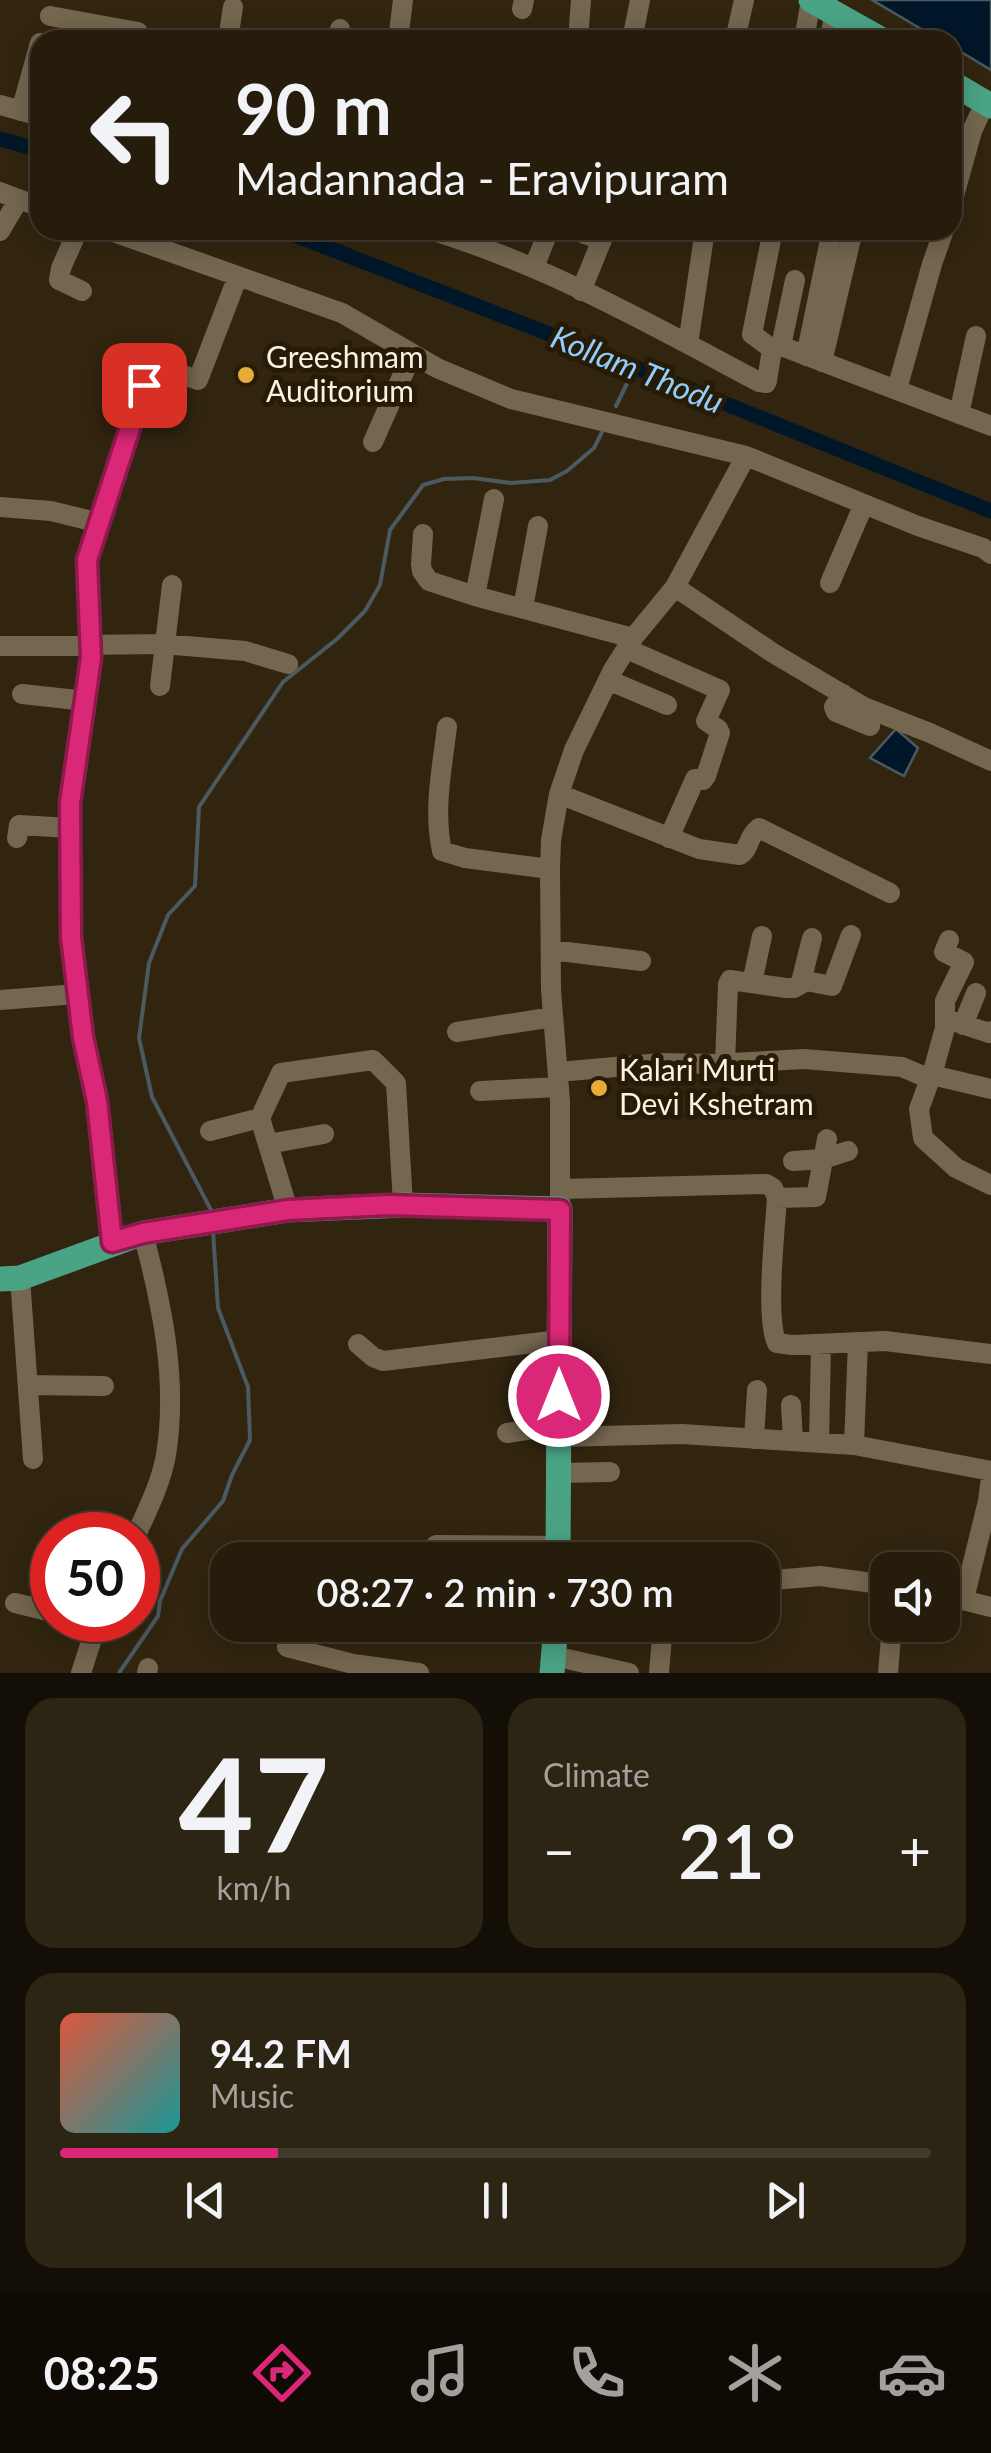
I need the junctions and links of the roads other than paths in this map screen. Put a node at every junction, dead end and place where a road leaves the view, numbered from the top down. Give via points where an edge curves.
1 (403, 0) edge
2 (581, 0) edge
3 (640, 0) edge
4 (744, 0) edge
5 (811, 0) edge
6 (233, 7) dead end
7 (53, 8) edge
8 (835, 14) junction
9 (131, 30) edge
10 (230, 30) edge
11 (399, 30) edge
12 (579, 30) edge
13 (634, 30) edge
14 (737, 30) edge
15 (806, 30) edge
16 (831, 30) edge
17 (862, 30) edge
18 (962, 89) edge
19 (0, 104) edge
20 (988, 104) edge
21 (30, 113) edge
22 (962, 167) edge
23 (10, 196) edge
24 (0, 232) edge
25 (74, 240) edge
26 (136, 240) edge
27 (458, 240) edge
28 (545, 240) edge
29 (602, 240) edge
30 (704, 240) edge
31 (771, 240) edge
32 (831, 240) edge
33 (850, 240) edge
34 (941, 240) edge
35 (534, 267) junction
36 (238, 276) junction
37 (795, 280) dead end
38 (581, 290) junction
39 (82, 291) dead end
40 (976, 336) dead end
41 (688, 344) junction
42 (776, 347) junction
43 (412, 354) junction
44 (814, 359) junction
45 (898, 390) junction
46 (959, 414) junction
47 (991, 426) edge
48 (373, 442) dead end
49 (746, 456) junction
50 (494, 499) dead end
51 (864, 504) junction
52 (0, 507) edge
53 (100, 523) junction
54 (538, 526) dead end
55 (424, 534) dead end
56 (991, 554) edge
57 (830, 583) dead end
58 (172, 585) dead end
59 (675, 587) junction
60 (476, 596) junction
61 (523, 608) junction
62 (164, 644) junction
63 (630, 644) junction
64 (0, 646) edge
65 (92, 646) junction
66 (288, 664) dead end
67 (608, 680) junction
68 (160, 686) dead end
69 (22, 694) dead end
70 (843, 694) junction
71 (86, 702) junction
72 (667, 705) dead end
73 (870, 726) dead end
74 (447, 727) dead end
75 (991, 760) edge
76 (559, 794) junction
77 (70, 828) junction
78 (18, 838) dead end
79 (669, 838) junction
80 (550, 869) junction
81 (890, 892) dead end
82 (851, 935) dead end
83 (762, 936) dead end
84 (812, 938) dead end
85 (949, 940) dead end
86 (551, 950) junction
87 (641, 962) dead end
88 (801, 982) junction
89 (752, 983) junction
90 (976, 993) dead end
91 (77, 994) junction
92 (0, 1000) edge
93 (553, 1017) junction
94 (955, 1022) junction
95 (991, 1030) edge
96 (458, 1032) dead end
97 (725, 1064) junction
98 (931, 1077) junction
99 (559, 1079) junction
100 (991, 1088) edge
101 (480, 1091) dead end
102 (260, 1118) junction
103 (210, 1132) dead end
104 (324, 1134) dead end
105 (268, 1144) junction
106 (825, 1149) junction
107 (848, 1151) dead end
108 (793, 1161) dead end
109 (991, 1184) edge
110 (777, 1198) junction
111 (560, 1199) junction
112 (403, 1205) junction
113 (288, 1210) junction
114 (143, 1233) junction
115 (112, 1242) junction
116 (10, 1279) edge
117 (560, 1340) junction
118 (858, 1342) junction
119 (358, 1344) dead end
120 (821, 1344) junction
121 (991, 1354) edge
122 (28, 1385) junction
123 (104, 1386) dead end
124 (757, 1390) dead end
125 (791, 1405) dead end
126 (559, 1431) junction
127 (507, 1432) dead end
128 (754, 1439) junction
129 (792, 1441) junction
130 (819, 1443) junction
131 (854, 1445) junction
132 (33, 1459) dead end
133 (559, 1472) junction
134 (610, 1472) dead end
135 (991, 1475) edge
136 (990, 1501) edge
137 (146, 1512) edge
138 (558, 1542) edge
139 (780, 1580) edge
140 (870, 1583) edge
141 (960, 1598) edge
142 (964, 1599) junction
143 (14, 1604) dead end
144 (30, 1607) edge
145 (991, 1607) edge
146 (88, 1642) edge
147 (662, 1642) edge
148 (891, 1642) edge
149 (287, 1647) dead end
150 (553, 1664) edge
151 (373, 1670) edge
152 (80, 1673) edge
153 (419, 1673) edge
154 (629, 1673) edge
155 (659, 1673) edge
156 (888, 1673) edge

1 - 11 street
2 - 12 street
3 - 13 street
4 - 14 street
5 - 8 main road
5 - 15 street
6 - 10 street
7 - 9 street
8 - 16 street
8 - 17 main road
18 - 20 main road
19 - 21 street
20 - 22 street
23 - 24 street
25 - 39 street via 59,280
26 - 36 street
27 - 35 street
28 - 35 street
29 - 38 street
30 - 41 street
31 - 42 street via 752,334
32 - 44 street
33 - 44 street
34 - 45 street
35 - 38 street
36 - 43 street via 342,313
36 - 53 street via 198,380 151,364
37 - 42 street
38 - 41 street
40 - 46 street
41 - 42 street via 766,383
42 - 44 street
43 - 48 street
43 - 49 street via 511,399
44 - 45 street
45 - 46 street
46 - 47 street
49 - 51 street
49 - 59 street
50 - 60 street
51 - 56 street
51 - 57 street
52 - 53 street
53 - 65 street via 87,560
54 - 61 street
55 - 60 street via 425,576
58 - 62 street
59 - 63 street
59 - 70 street
60 - 61 street
61 - 63 street
62 - 65 street
62 - 66 street via 246,650
62 - 68 street
63 - 67 street
63 - 79 street via 720,690 706,722 720,733 706,776 694,778
64 - 65 street
65 - 71 street
67 - 72 street
67 - 76 street
69 - 71 street
70 - 73 street via 836,712
70 - 75 street
71 - 77 street
74 - 80 street via 437,804 442,852
76 - 79 street
76 - 80 street
77 - 78 street via 19,825
77 - 91 street
79 - 81 street via 740,856 759,828
80 - 86 street
82 - 88 street via 832,986
83 - 89 street
84 - 88 street
85 - 94 street via 944,952 964,962 944,1006
86 - 87 street
86 - 93 street
88 - 89 street via 794,988
89 - 97 street via 728,984
90 - 94 street
91 - 92 street
91 - 115 street
93 - 96 street
93 - 99 street
94 - 95 street
94 - 98 street
97 - 98 street via 804,1059 902,1067
97 - 99 street via 662,1063
98 - 100 street
98 - 109 street via 919,1109 922,1138 956,1168
99 - 101 street
99 - 111 street
102 - 103 street
102 - 105 street
102 - 112 street via 281,1073 373,1060 396,1083
104 - 105 street
105 - 113 street
106 - 107 street
106 - 108 street
106 - 110 street via 816,1196
110 - 111 street via 773,1188 754,1183
110 - 120 street via 774,1338 782,1345
111 - 112 main road
111 - 117 main road
112 - 113 main road
113 - 114 main road
114 - 115 main road
114 - 137 street via 162,1304 170,1401 166,1457
115 - 116 main road
116 - 122 street
117 - 119 street via 383,1361
117 - 126 main road
118 - 120 street
118 - 121 street
118 - 131 street
120 - 130 street
122 - 123 street
122 - 132 street
124 - 128 street
125 - 129 street
126 - 127 street
126 - 128 street
126 - 133 main road
128 - 129 street
129 - 130 street
130 - 131 street
131 - 135 street
133 - 134 street
133 - 138 main road
135 - 136 street
136 - 142 street
139 - 140 street via 820,1576
141 - 142 street
142 - 145 street
143 - 144 street
146 - 152 street
147 - 155 street
148 - 156 street
149 - 151 street
150 - 154 street
151 - 153 street

